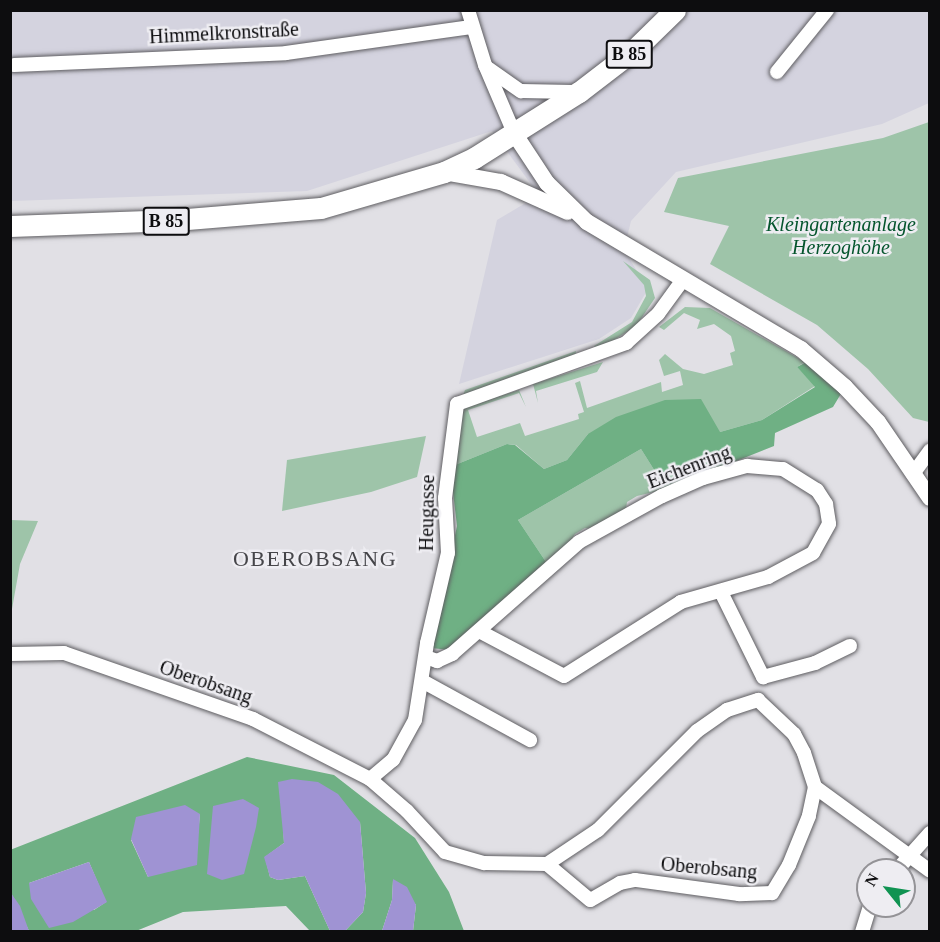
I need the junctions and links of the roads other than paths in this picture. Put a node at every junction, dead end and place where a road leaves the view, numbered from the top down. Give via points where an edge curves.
1 (468, 10) edge
2 (675, 10) edge
3 (827, 10) edge
4 (471, 27) junction
5 (14, 65) dead end
6 (485, 65) junction
7 (777, 72) dead end
8 (579, 92) junction
9 (514, 132) junction
10 (444, 171) junction
11 (587, 222) junction
12 (10, 226) edge
13 (682, 281) junction
14 (930, 451) edge
15 (913, 474) junction
16 (930, 498) edge
17 (722, 594) junction
18 (479, 631) junction
19 (850, 646) dead end
20 (15, 653) edge
21 (426, 657) junction
22 (763, 677) junction
23 (423, 682) junction
24 (758, 700) junction
25 (530, 740) dead end
26 (370, 779) junction
27 (815, 787) junction
28 (930, 833) edge
29 (909, 856) junction
30 (547, 864) junction
31 (930, 871) edge

1 - 4 street
2 - 8 main road, B 85 via 635,49
3 - 7 street
4 - 5 street, Himmelkronstraße via 286,53
4 - 6 street
6 - 8 street via 521,91
6 - 9 street
8 - 9 main road, B 85
9 - 10 main road, B 85
9 - 11 street via 547,183
10 - 11 street via 512,186
10 - 12 main road, B 85 via 321,208 175,220
11 - 13 street
13 - 15 street via 806,354 879,422
13 - 21 street, Heugasse via 658,314 626,343 457,404 445,498 448,553
14 - 15 street
15 - 16 street
17 - 18 street, Eichenring via 703,593 681,602 564,676
17 - 18 street, Eichenring via 792,566 813,553 823,540 829,524 826,504 817,490 798,475 768,466 747,466 703,478 662,496 579,542
17 - 22 street
18 - 21 street, Eichenring via 452,654 437,661
19 - 22 street via 815,663
20 - 26 street, Oberobsang via 64,653 253,719
21 - 23 street
22 - 24 street
23 - 25 street
23 - 26 street via 415,720 393,760
24 - 27 street via 794,734
24 - 30 street via 727,710 698,731 598,830
26 - 30 street, Oberobsang via 445,852 484,863
27 - 29 street
27 - 30 street, Oberobsang via 810,816 789,865 772,892 739,894 635,880 620,883 590,900
28 - 29 street
29 - 31 street

